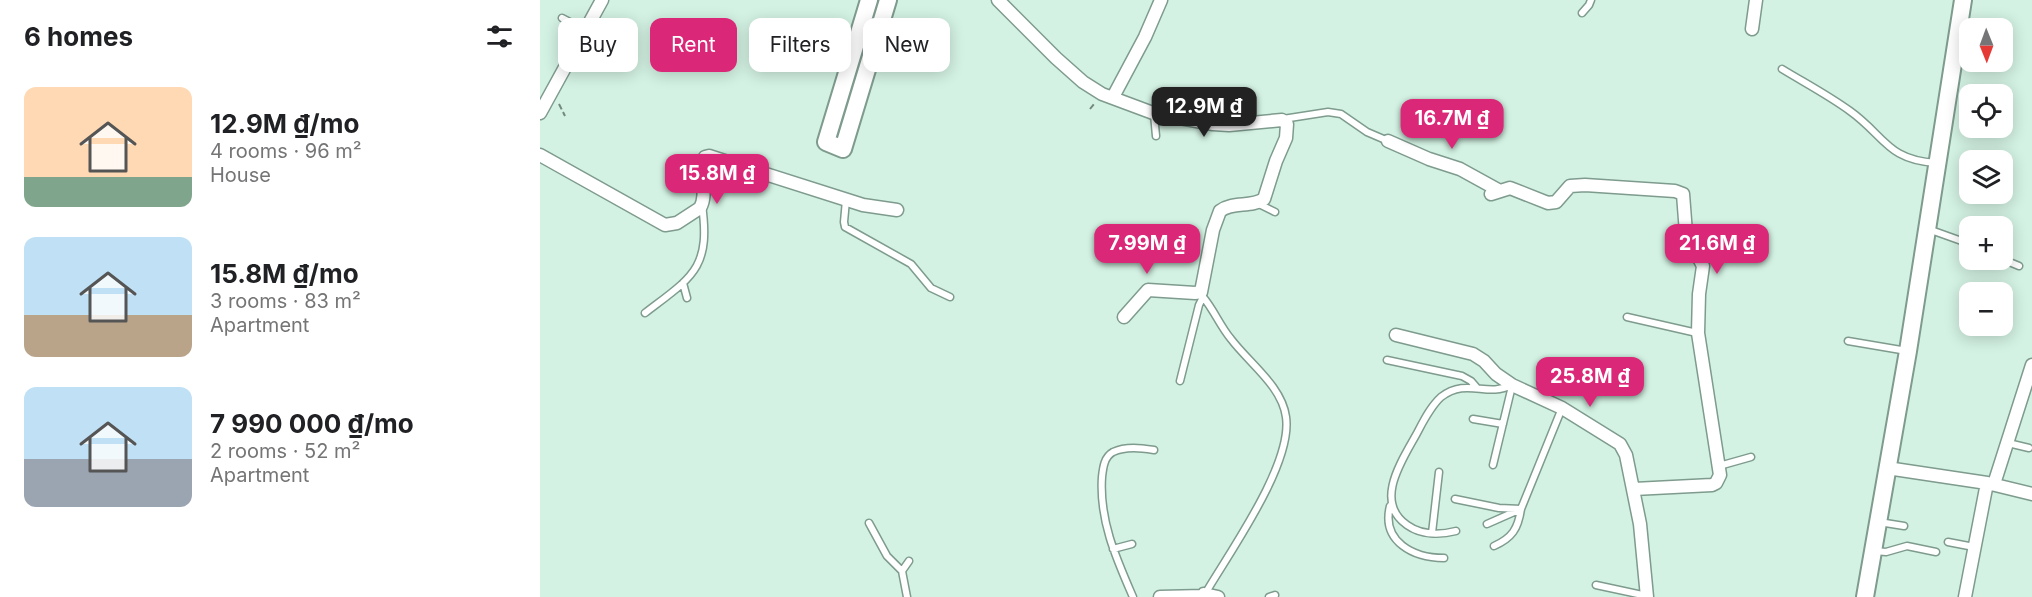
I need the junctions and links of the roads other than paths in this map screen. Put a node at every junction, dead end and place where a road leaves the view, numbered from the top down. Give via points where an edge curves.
1 (602, 0) edge
2 (869, 0) edge
3 (888, 0) edge
4 (998, 0) edge
5 (1161, 0) edge
6 (1591, 0) edge
7 (1756, 0) edge
8 (1963, 0) edge
9 (1582, 13) dead end
10 (592, 18) edge
11 (1752, 29) dead end
12 (1782, 69) dead end
13 (563, 72) edge
14 (1113, 97) junction
15 (540, 113) edge
16 (1154, 113) junction
17 (1282, 120) junction
18 (1156, 136) dead end
19 (1388, 141) joint
20 (540, 155) edge
21 (1936, 163) junction
22 (846, 200) junction
23 (1257, 203) junction
24 (702, 204) junction
25 (897, 210) dead end
26 (1275, 213) dead end
27 (1926, 229) junction
28 (1959, 240) edge
29 (2013, 263) edge
30 (2019, 266) dead end
31 (683, 283) junction
32 (1202, 295) junction
33 (950, 297) dead end
34 (687, 298) dead end
35 (645, 312) dead end
36 (1124, 317) dead end
37 (1627, 317) dead end
38 (1698, 333) junction
39 (1396, 335) dead end
40 (1848, 340) dead end
41 (1908, 351) junction
42 (1388, 360) dead end
43 (2032, 364) edge
44 (1180, 381) dead end
45 (1512, 385) junction
46 (1476, 388) junction
47 (2026, 404) edge
48 (1562, 408) junction
49 (1473, 419) dead end
50 (1503, 424) junction
51 (2008, 443) junction
52 (2030, 448) dead end
53 (1154, 450) dead end
54 (1751, 457) dead end
55 (1493, 465) dead end
56 (1719, 466) junction
57 (1887, 468) junction
58 (1439, 472) dead end
59 (1991, 484) junction
60 (1634, 489) junction
61 (2032, 494) edge
62 (1455, 499) dead end
63 (1391, 504) junction
64 (1521, 509) junction
65 (1879, 522) junction
66 (869, 523) dead end
67 (1487, 524) dead end
68 (1904, 526) dead end
69 (1456, 531) dead end
70 (1432, 533) junction
71 (1948, 542) dead end
72 (1132, 544) dead end
73 (1494, 546) dead end
74 (1974, 548) junction
75 (1113, 549) junction
76 (1874, 551) junction
77 (1936, 552) dead end
78 (1444, 558) dead end
79 (909, 561) dead end
80 (903, 571) junction
81 (1596, 585) dead end
82 (1204, 594) junction
83 (1647, 596) edge
84 (907, 597) edge
85 (1133, 597) edge
86 (1160, 597) edge
87 (1218, 597) edge
88 (1865, 597) edge
89 (1965, 597) edge

1 - 10 street
2 - 3 street via 826,142 843,149
4 - 14 street via 1083,82
5 - 14 street
6 - 9 lane
7 - 11 street
8 - 21 street
12 - 21 lane via 1852,113 1900,155
13 - 15 street
14 - 16 street
16 - 17 street via 1229,125
16 - 18 lane
17 - 19 lane via 1328,112 1341,114
17 - 23 street via 1287,124 1286,138 1267,195
19 - 38 street via 1460,169 1496,192 1510,188 1548,203 1556,202 1570,186 1683,194 1686,233 1702,266
20 - 24 street via 665,225 695,213
21 - 27 street
22 - 24 street via 709,156 701,166
22 - 25 street
22 - 33 lane via 845,227 911,264 931,288
23 - 26 lane
23 - 32 street via 1232,205 1220,211
24 - 31 lane via 702,256
27 - 28 lane
27 - 41 street
29 - 30 lane
31 - 34 lane
31 - 35 lane
32 - 36 street via 1148,290
32 - 44 lane
32 - 82 lane via 1230,338 1275,390 1286,417 1275,473
37 - 38 lane
38 - 56 street
39 - 45 street via 1473,354
40 - 41 lane
41 - 57 street
42 - 46 lane via 1462,376
43 - 47 street
45 - 46 lane via 1499,390
45 - 48 street
45 - 50 lane
46 - 63 lane via 1452,390 1432,407 1395,476
47 - 51 street
48 - 60 street via 1620,444
48 - 64 lane
49 - 50 lane
50 - 55 lane
51 - 52 lane
51 - 59 street
53 - 75 lane via 1124,449 1107,458 1101,494
54 - 56 lane
56 - 60 street via 1719,480 1712,485
57 - 59 street
57 - 65 street
58 - 70 lane
59 - 61 street
59 - 74 street
60 - 83 street
62 - 64 lane
63 - 70 lane via 1396,517 1416,531
63 - 78 lane via 1389,524 1397,541 1412,552
64 - 67 lane
64 - 73 lane via 1514,532
65 - 68 lane
65 - 76 street
66 - 80 lane via 887,556
69 - 70 lane
71 - 74 lane
72 - 75 lane
74 - 89 street
75 - 85 lane
76 - 77 lane via 1907,546
76 - 88 street
79 - 80 lane
80 - 84 lane
81 - 83 lane
82 - 86 street
82 - 87 street

